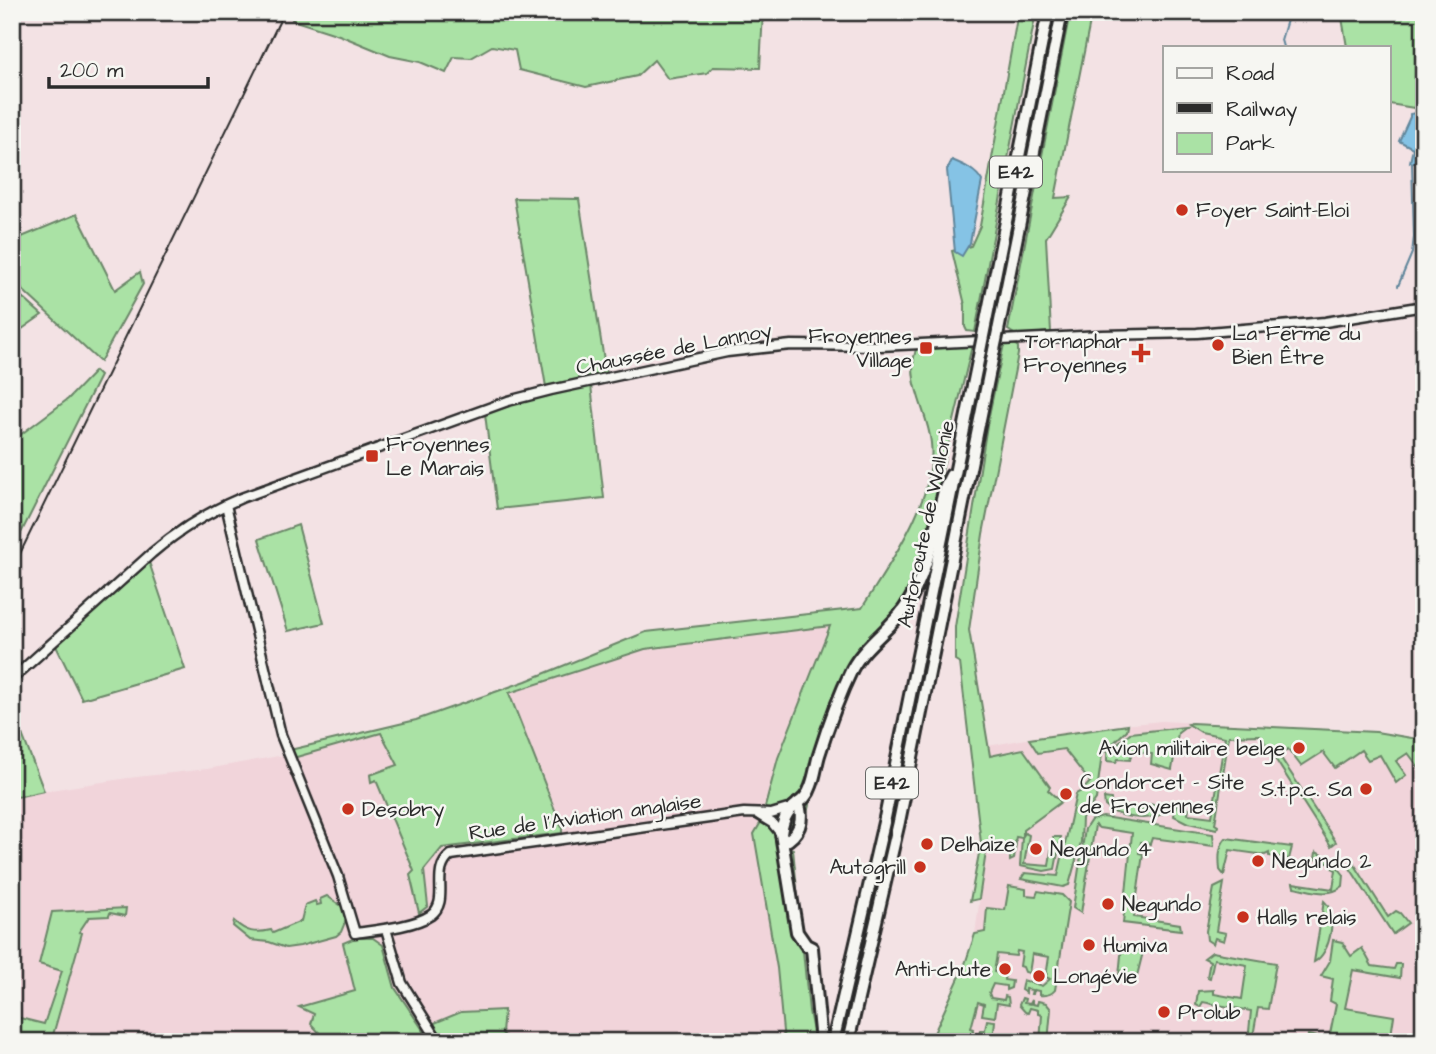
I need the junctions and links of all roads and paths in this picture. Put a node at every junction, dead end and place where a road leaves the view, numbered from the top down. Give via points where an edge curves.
1 (1048, 12) edge
2 (1062, 12) edge
3 (1424, 306) edge
4 (958, 460) junction
5 (226, 505) junction
6 (947, 587) junction
7 (949, 609) dead end
8 (12, 679) edge
9 (793, 806) junction
10 (753, 813) junction
11 (782, 838) junction
12 (386, 929) junction
13 (439, 1042) edge
14 (821, 1042) edge
15 (833, 1042) edge
16 (848, 1042) edge

1 - 4 highway, Autoroute de Wallonie / E42, bridge
2 - 6 highway, Autoroute de Wallonie / E42, bridge
3 - 5 main road, Chaussée de Lannoy via 1325,322 1197,333 791,345 727,352 508,401
4 - 9 highway via 945,487 916,586 905,607 852,669 829,724 811,788
4 - 15 highway, Autoroute de Wallonie / E42 via 885,818
5 - 8 main road, Chaussée de Lannoy via 170,538
5 - 12 main road via 281,734 338,876 355,933
6 - 7 highway
6 - 16 highway, Autoroute de Wallonie / E42
9 - 10 main road via 771,814
9 - 11 highway via 784,818
9 - 11 highway via 801,810 800,824 793,837
10 - 11 main road via 768,820
10 - 12 main road, Rue de l'Aviation anglaise via 451,855 440,869 439,901 432,914
11 - 14 highway via 797,932 813,948
12 - 13 main road via 398,974

